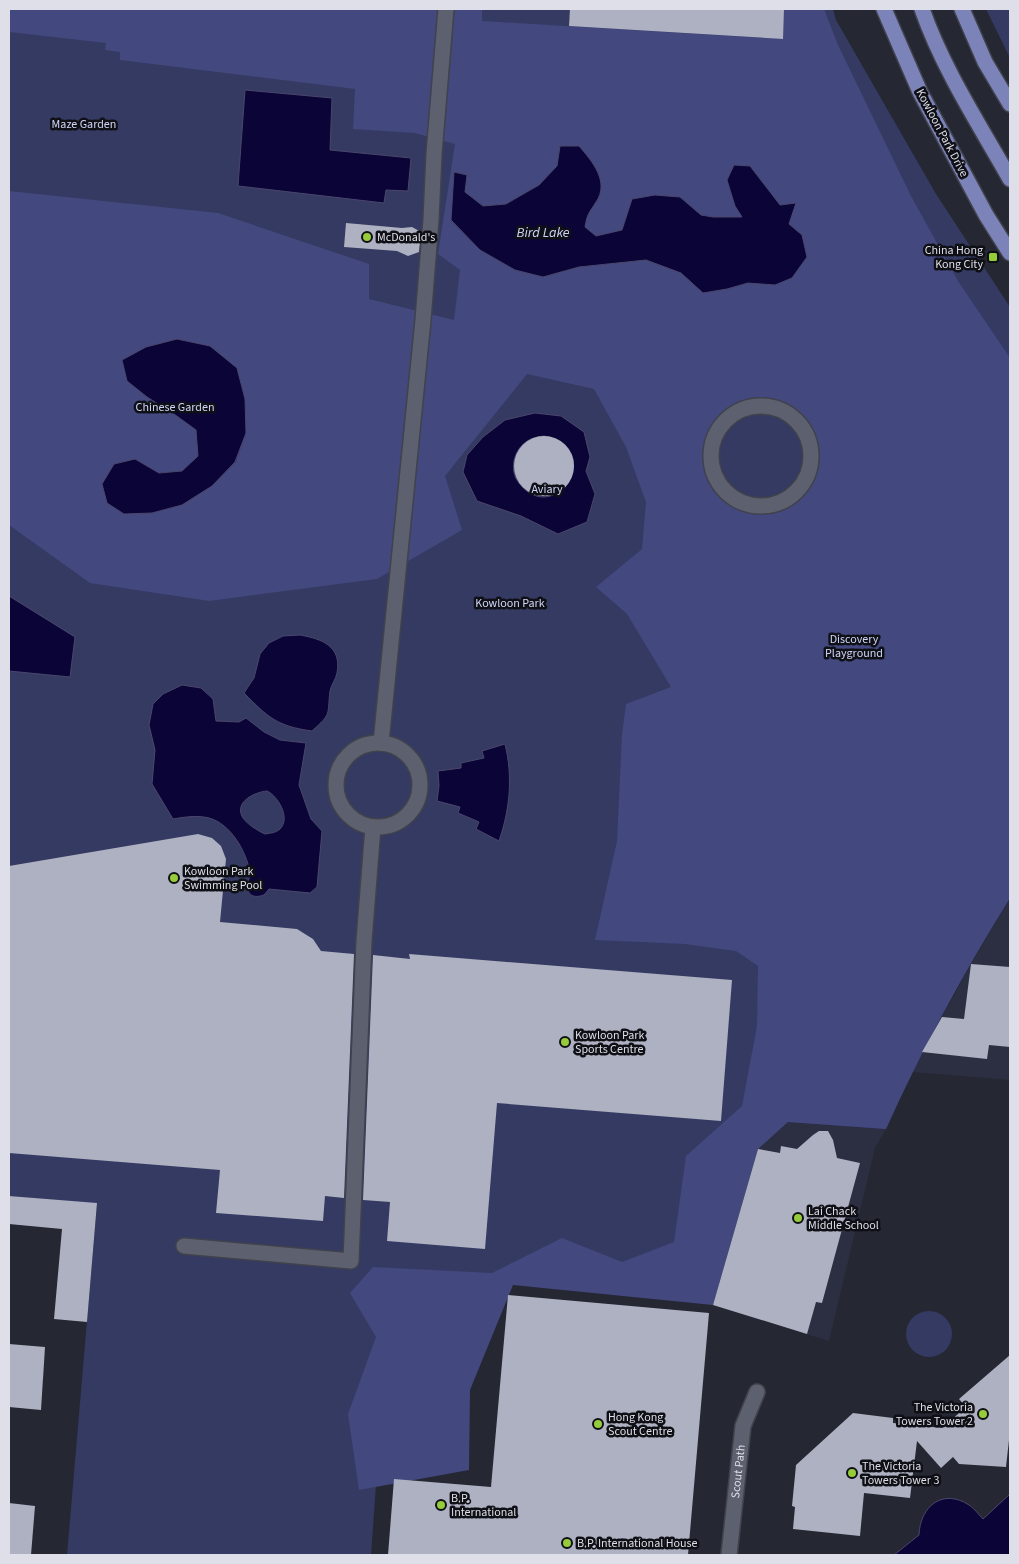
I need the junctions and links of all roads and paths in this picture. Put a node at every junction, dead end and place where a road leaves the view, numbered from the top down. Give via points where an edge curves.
1 (446, 9) edge
2 (884, 9) edge
3 (922, 9) edge
4 (962, 9) edge
5 (1010, 104) edge
6 (1010, 179) edge
7 (1010, 253) edge
8 (756, 506) joint
9 (381, 744) junction
10 (373, 827) junction
11 (184, 1246) dead end
12 (757, 1392) dead end
13 (729, 1555) edge

1 - 9 street via 423,320
2 - 7 main road, Kowloon Park Drive via 920,92
3 - 6 main road via 957,86
4 - 5 main road via 985,62
8 - 8 street via 773,505 788,499 801,488 809,474 812,458 810,441 803,426 791,415 760,405 743,408 728,417 711,446 711,463 726,492 740,502
9 - 10 street via 356,750 345,759 336,784 343,808 350,817
9 - 10 street via 406,753 420,776 420,790 410,814 399,822
10 - 11 street via 364,942 351,1260
12 - 13 street, Scout Path via 743,1426

